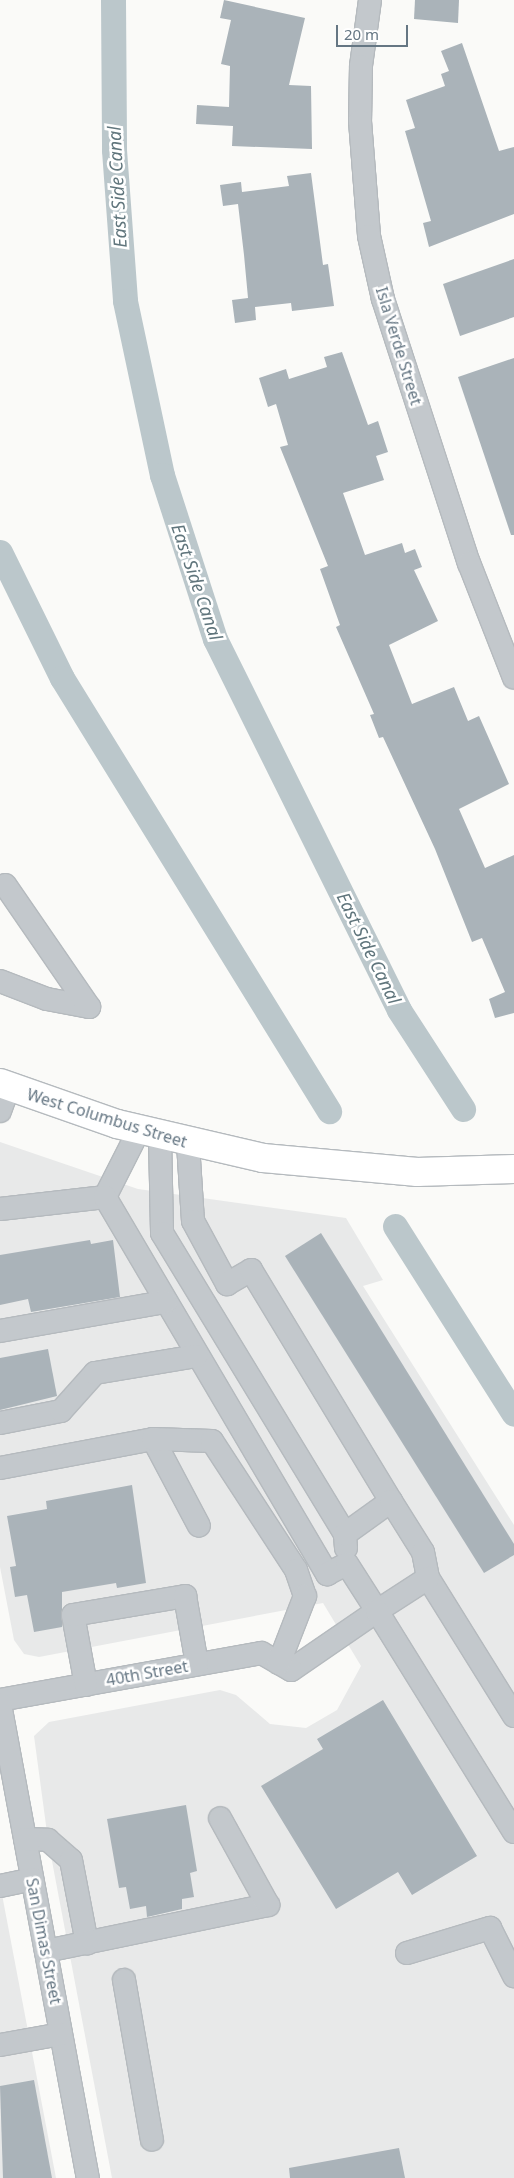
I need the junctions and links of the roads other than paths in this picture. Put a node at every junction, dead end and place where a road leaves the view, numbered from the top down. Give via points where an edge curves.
1 (370, 0) edge
2 (514, 678) edge
3 (2, 884) edge
4 (0, 981) edge
5 (3, 1093) edge
6 (149, 1133) junction
7 (188, 1144) junction
8 (514, 1169) edge
9 (104, 1197) junction
10 (0, 1209) edge
11 (165, 1302) junction
12 (0, 1331) edge
13 (197, 1356) junction
14 (0, 1423) edge
15 (153, 1439) junction
16 (0, 1468) edge
17 (391, 1502) junction
18 (199, 1526) dead end
19 (345, 1534) junction
20 (347, 1564) junction
21 (428, 1578) junction
22 (377, 1611) junction
23 (197, 1664) junction
24 (285, 1667) junction
25 (86, 1685) junction
26 (0, 1700) edge
27 (0, 1704) edge
28 (514, 1716) edge
29 (220, 1818) dead end
30 (514, 1832) edge
31 (24, 1839) junction
32 (32, 1879) junction
33 (0, 1886) edge
34 (87, 1943) junction
35 (46, 1951) junction
36 (407, 1953) dead end
37 (514, 1976) edge
38 (124, 1980) dead end
39 (61, 2034) junction
40 (0, 2045) edge
41 (152, 2140) dead end
42 (88, 2178) edge

1 - 2 street, Isla Verde Street via 360,66 360,121 370,236 383,299 469,563
3 - 4 street via 89,1007 47,998
5 - 6 main road, West Columbus Street
6 - 7 main road, West Columbus Street
6 - 9 street
6 - 19 street via 162,1233
7 - 8 main road, West Columbus Street via 340,1168 417,1172
7 - 17 street via 192,1221 227,1284 251,1270
9 - 10 street
9 - 11 street
11 - 12 street
11 - 13 street
13 - 14 street via 95,1373 61,1411
13 - 20 street via 327,1574
15 - 16 street
15 - 18 street
15 - 24 street via 212,1441 296,1570 305,1596
17 - 19 street
17 - 21 street via 423,1552
19 - 20 street
20 - 22 street
21 - 22 street
21 - 28 street
22 - 24 street
22 - 30 street
23 - 24 street, 40th Street via 260,1653
23 - 25 street, 40th Street
23 - 25 street via 186,1596 73,1616
25 - 26 street, 40th Street
27 - 31 street, San Dimas Street
29 - 34 street via 268,1905
31 - 32 street, San Dimas Street
31 - 34 street via 48,1840 71,1860
32 - 33 street
32 - 35 street, San Dimas Street
34 - 35 street
35 - 39 street, San Dimas Street
36 - 37 street via 490,1928
38 - 41 street
39 - 40 street
39 - 42 street, San Dimas Street

